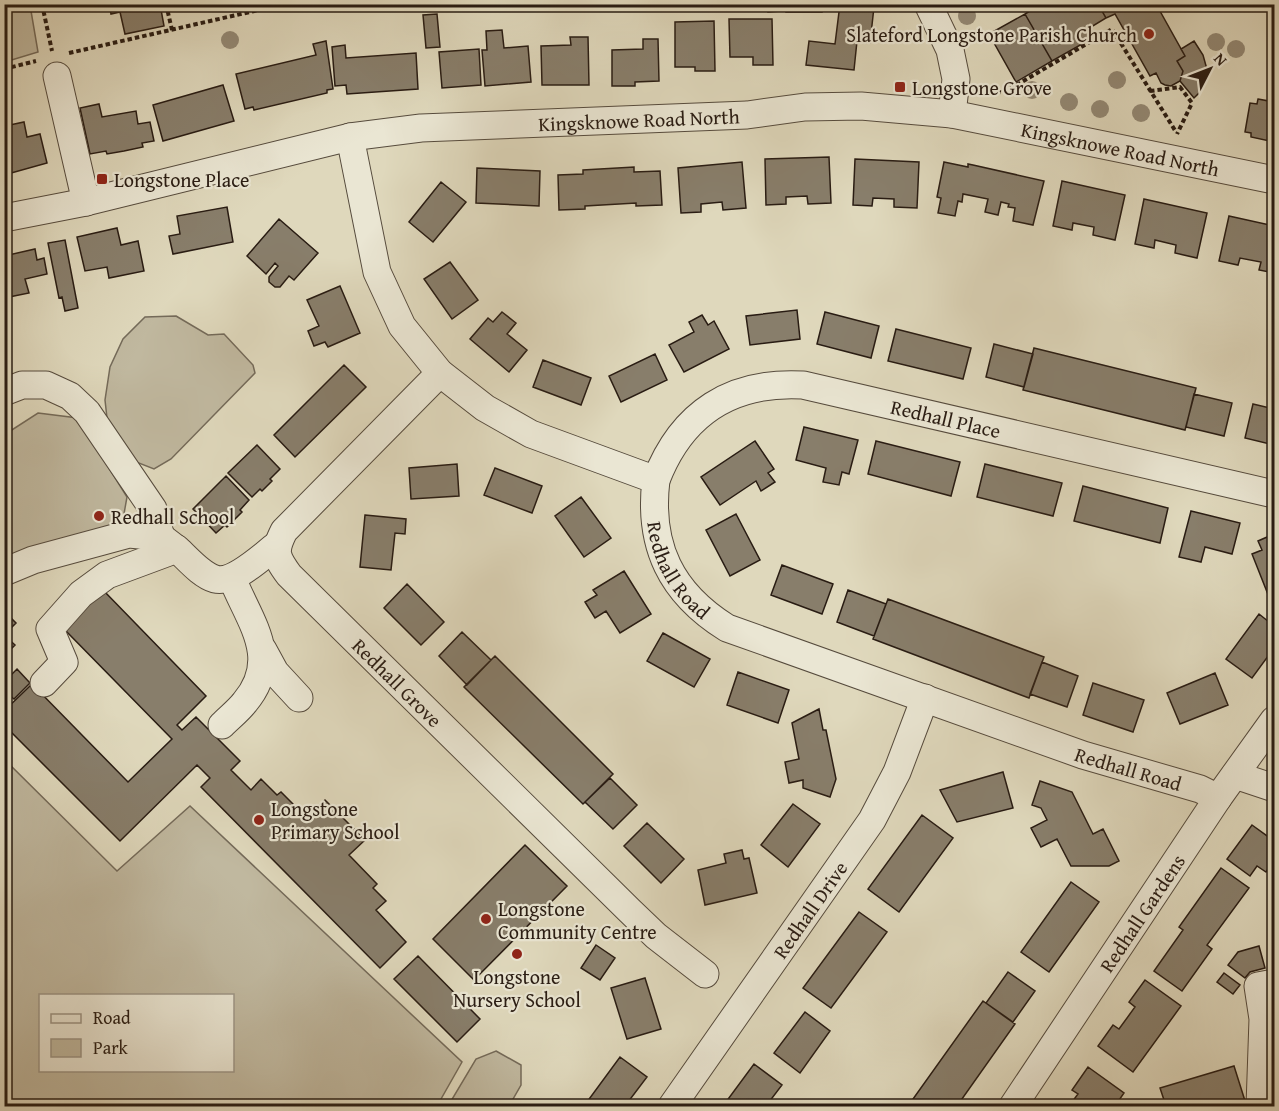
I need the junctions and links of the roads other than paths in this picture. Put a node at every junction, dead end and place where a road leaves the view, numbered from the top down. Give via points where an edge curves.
1 (928, 4) edge
2 (55, 66) road end
3 (952, 114) junction
4 (350, 137) junction
5 (1275, 180) edge
6 (86, 202) junction
7 (4, 218) edge
8 (440, 373) junction
9 (4, 392) edge
10 (656, 480) junction
11 (1275, 494) edge
12 (169, 543) junction
13 (277, 546) junction
14 (4, 572) edge
15 (232, 578) junction
16 (263, 650) junction
17 (44, 683) dead end
18 (299, 698) dead end
19 (925, 698) junction
20 (1275, 720) edge
21 (222, 724) dead end
22 (1235, 775) junction
23 (1275, 788) edge
24 (1218, 798) junction
25 (705, 974) dead end
26 (1275, 983) edge
27 (672, 1107) edge
28 (1013, 1107) edge
29 (1260, 1107) edge

1 - 3 street via 950,50 956,79
2 - 6 street
3 - 4 street, Kingsknowe Road North via 861,106 805,107 747,115 421,128
3 - 5 street, Kingsknowe Road North via 1174,147
4 - 6 street, Kingsknowe Road North
4 - 8 street via 377,272 402,326
6 - 7 street, Kingsknowe Road North
8 - 10 street via 485,408 531,434
8 - 13 street via 284,531
9 - 12 street via 22,385 46,385 70,396 87,412 153,509
10 - 11 street, Redhall Place via 672,445 698,416 734,394 780,384 803,385
10 - 19 street, Redhall Road via 654,518 663,555 682,590 710,617 727,628
12 - 14 street via 129,534 33,560
12 - 15 street via 203,573 216,579
12 - 17 street via 107,575 81,594 50,629 64,662
13 - 15 street
13 - 25 street, Redhall Grove via 280,563 289,574 630,911
15 - 16 street
16 - 18 street via 274,672
16 - 21 street via 255,689
19 - 24 street, Redhall Road
19 - 27 street, Redhall Drive via 897,772 872,820 737,995
20 - 22 street, Redhall Gardens
22 - 23 street
22 - 24 street, Redhall Gardens
24 - 28 street, Redhall Gardens
26 - 29 street via 1258,986 1263,1019

